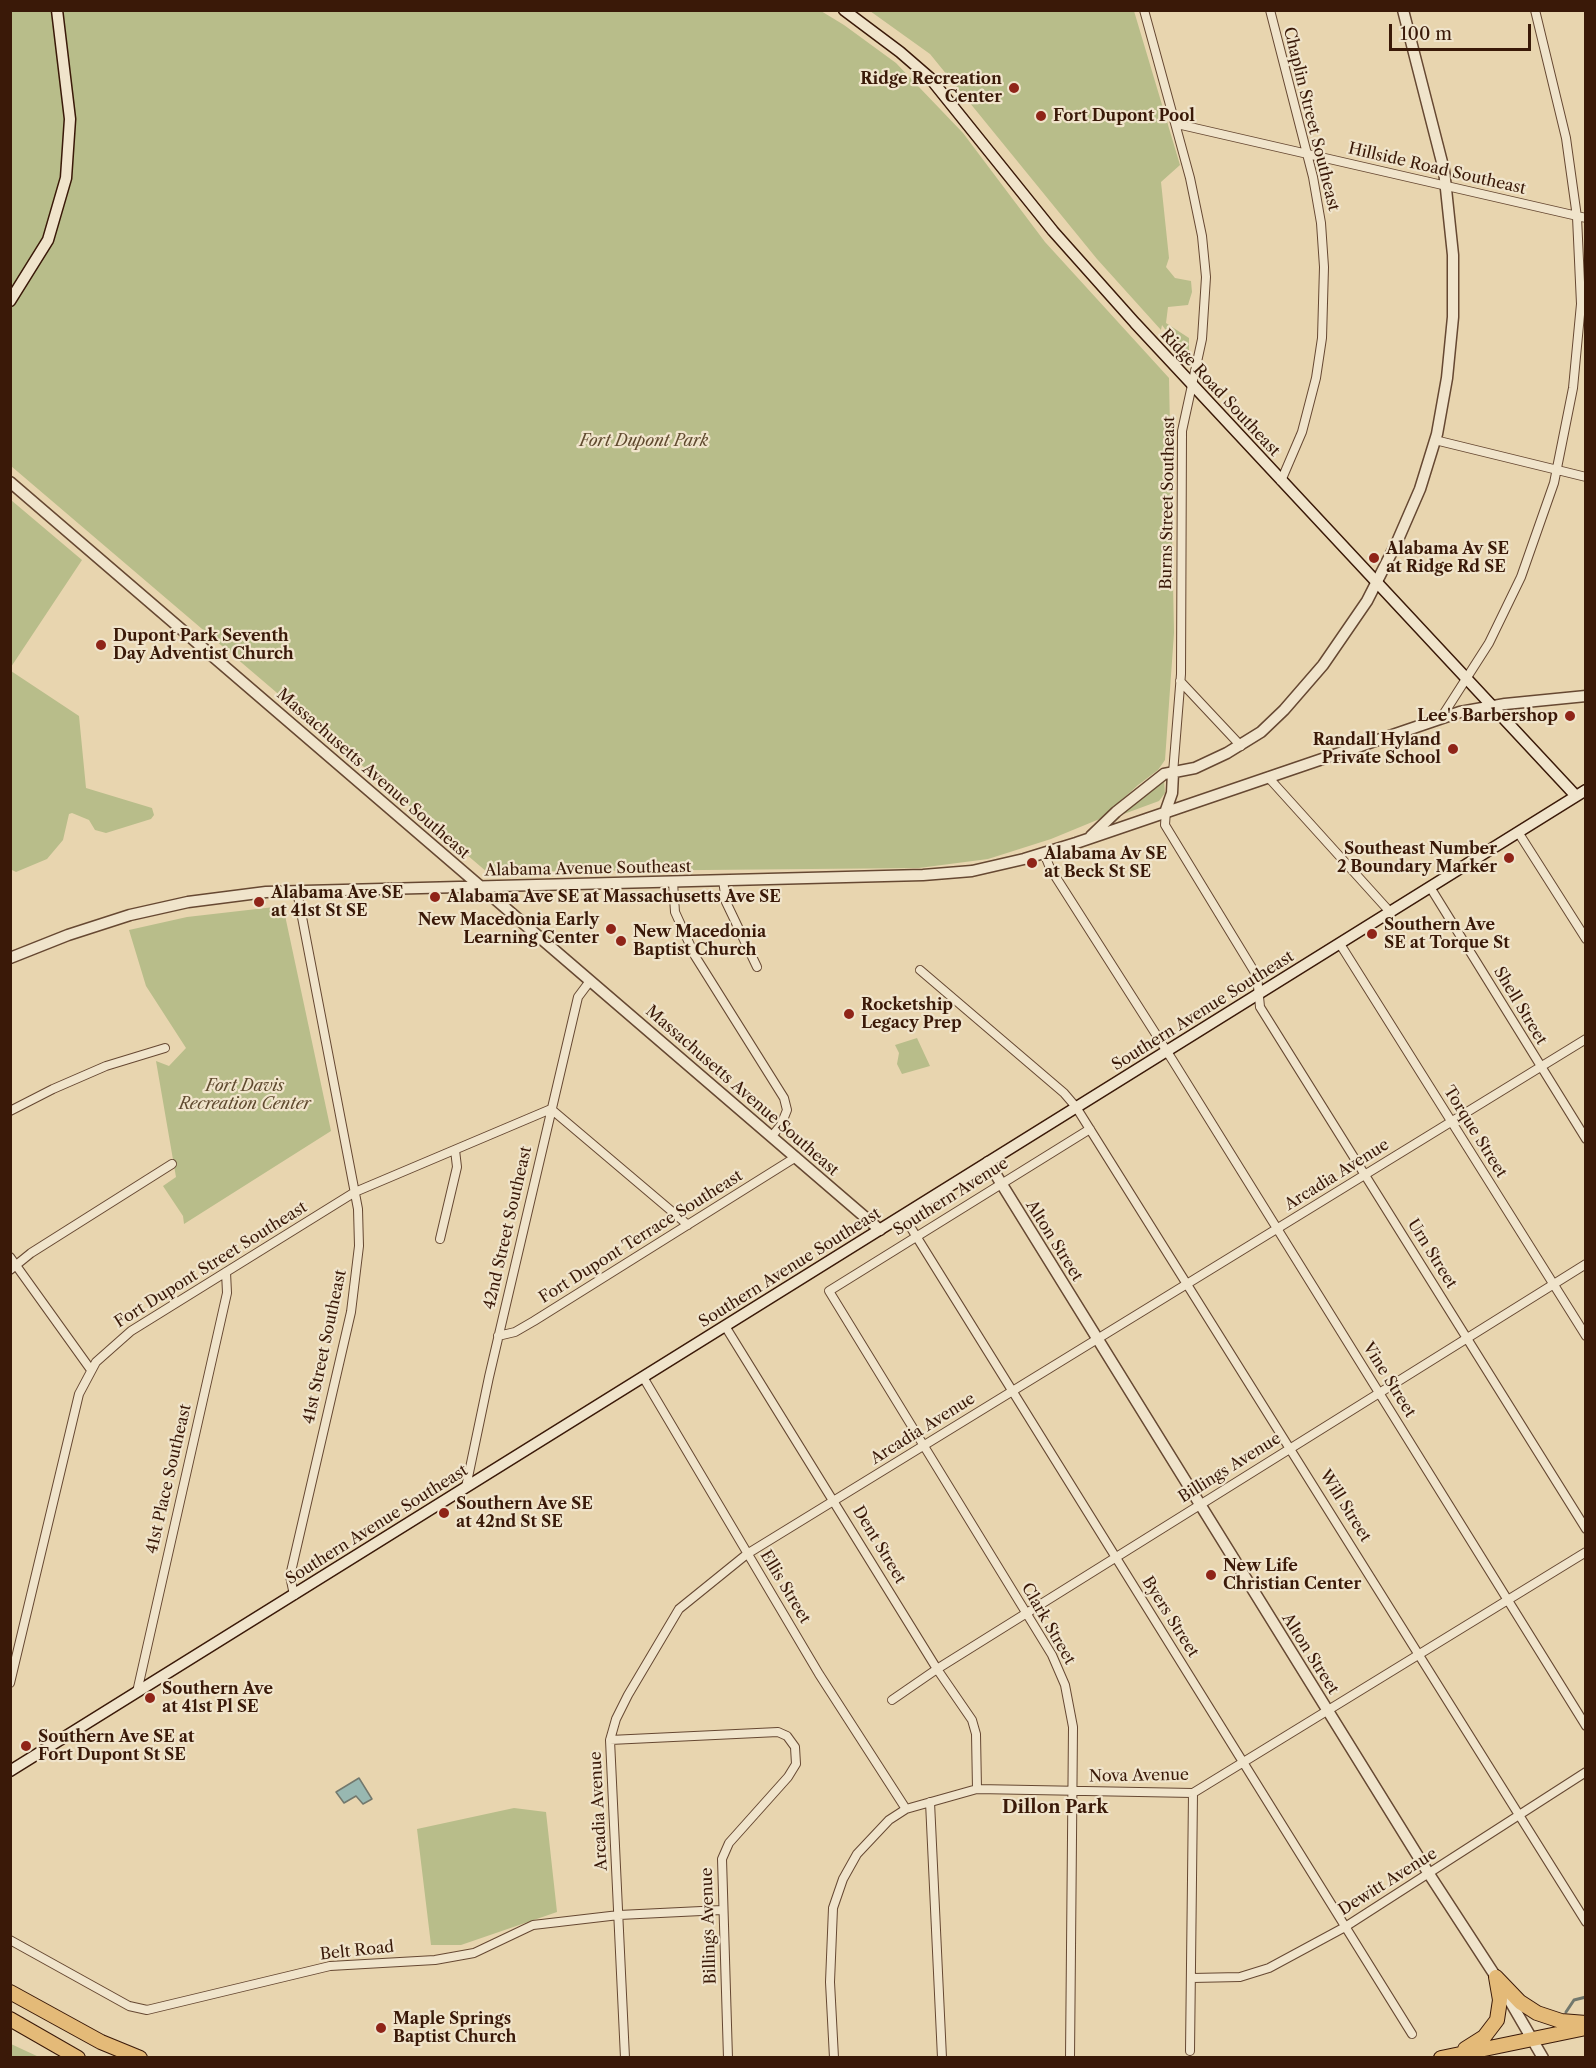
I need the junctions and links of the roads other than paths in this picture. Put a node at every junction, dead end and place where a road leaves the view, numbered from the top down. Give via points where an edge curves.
1 (57, 10) edge
2 (844, 10) edge
3 (1144, 10) edge
4 (1270, 10) edge
5 (1403, 10) edge
6 (1535, 10) edge
7 (1177, 124) junction
8 (1306, 154) junction
9 (1447, 186) junction
10 (1581, 218) edge
11 (10, 301) edge
12 (1191, 383) junction
13 (1435, 440) junction
14 (1557, 470) junction
15 (1586, 477) edge
16 (1281, 481) junction
17 (10, 482) edge
18 (1377, 583) junction
19 (1466, 679) junction
20 (1180, 681) junction
21 (1586, 696) edge
22 (1491, 706) junction
23 (1441, 718) junction
24 (1241, 746) junction
25 (1173, 773) junction
26 (1268, 777) junction
27 (1581, 793) edge
28 (1166, 810) junction
29 (1518, 832) junction
30 (1089, 838) junction
31 (1044, 853) junction
32 (723, 880) junction
33 (673, 882) junction
34 (480, 886) junction
35 (1430, 887) junction
36 (297, 891) junction
37 (1389, 912) junction
38 (1586, 939) edge
39 (1340, 944) junction
40 (10, 958) edge
41 (757, 967) dead end
42 (920, 970) dead end
43 (590, 981) junction
44 (1259, 994) junction
45 (1586, 1039) edge
46 (165, 1048) dead end
47 (1167, 1051) junction
48 (1540, 1067) junction
49 (1076, 1107) junction
50 (551, 1109) junction
51 (10, 1111) edge
52 (1451, 1122) junction
53 (1090, 1129) junction
54 (772, 1136) junction
55 (1586, 1139) edge
56 (455, 1150) junction
57 (796, 1157) junction
58 (988, 1161) junction
59 (171, 1164) dead end
60 (1365, 1175) junction
61 (1001, 1183) junction
62 (355, 1192) junction
63 (903, 1215) junction
64 (688, 1225) junction
65 (1278, 1229) junction
66 (880, 1230) junction
67 (916, 1237) junction
68 (440, 1239) dead end
69 (12, 1264) edge
70 (1586, 1264) edge
71 (226, 1272) junction
72 (1188, 1284) junction
73 (1553, 1285) junction
74 (829, 1291) joint
75 (725, 1326) junction
76 (498, 1336) junction
77 (1586, 1336) edge
78 (1098, 1339) junction
79 (1467, 1339) junction
80 (91, 1370) junction
81 (643, 1377) junction
82 (1013, 1391) junction
83 (1379, 1393) junction
84 (922, 1447) junction
85 (1291, 1448) junction
86 (466, 1487) junction
87 (834, 1501) junction
88 (1200, 1505) junction
89 (1586, 1529) edge
90 (1586, 1552) edge
91 (747, 1554) junction
92 (1116, 1557) junction
93 (294, 1595) junction
94 (1508, 1600) junction
95 (1026, 1613) junction
96 (1420, 1654) junction
97 (937, 1669) junction
98 (10, 1683) edge
99 (137, 1692) junction
100 (892, 1700) dead end
101 (1328, 1710) junction
102 (1586, 1726) edge
103 (610, 1740) junction
104 (1243, 1762) junction
105 (10, 1771) edge
106 (1586, 1772) edge
107 (976, 1789) junction
108 (1071, 1792) junction
109 (1192, 1793) junction
110 (930, 1802) junction
111 (906, 1809) junction
112 (1518, 1816) junction
113 (1429, 1874) junction
114 (722, 1910) junction
115 (619, 1915) junction
116 (1586, 1922) edge
117 (1346, 1927) junction
118 (10, 1940) edge
119 (1496, 1977) junction
120 (1192, 1978) junction
121 (10, 1992) edge
122 (11, 2019) edge
123 (1586, 2023) edge
124 (1586, 2028) edge
125 (86, 2034) junction
126 (1412, 2034) dead end
127 (1532, 2040) junction
128 (1190, 2051) dead end
129 (76, 2057) edge
130 (140, 2058) edge
131 (625, 2058) edge
132 (728, 2058) edge
133 (834, 2058) edge
134 (942, 2058) edge
135 (1070, 2058) edge
136 (1440, 2058) edge
137 (1543, 2058) edge

1 - 11 street via 70,119 66,178 48,240
2 - 12 street, Ridge Road Southeast via 930,78 1053,231
3 - 7 street, Burns Street Southeast
4 - 8 street, Chaplin Street Southeast
5 - 9 street
6 - 10 street
7 - 8 street, Hillside Road Southeast
7 - 12 street, Burns Street Southeast via 1200,220 1205,269 1204,324
8 - 9 street, Hillside Road Southeast
8 - 16 street, Chaplin Street Southeast via 1323,239 1322,338 1307,415
9 - 10 street, Hillside Road Southeast
9 - 13 street via 1454,255 1454,309 1448,378
10 - 14 street via 1578,346
12 - 16 street, Ridge Road Southeast
12 - 20 street, Burns Street Southeast via 1182,439
13 - 14 street
13 - 18 street via 1415,502
14 - 15 street
14 - 19 street via 1521,577
16 - 18 street, Ridge Road Southeast
17 - 34 street, Massachusetts Avenue Southeast
18 - 19 street, Ridge Road Southeast
18 - 24 street via 1346,634 1310,681 1267,727
19 - 22 street, Ridge Road Southeast
19 - 23 street
20 - 24 street
20 - 25 street, Burns Street Southeast
21 - 22 street, Alabama Avenue Southeast
22 - 23 street, Alabama Avenue Southeast
22 - 27 street, Ridge Road Southeast
23 - 26 street, Alabama Avenue Southeast
24 - 25 street via 1195,768
25 - 28 street, Burns Street Southeast
25 - 30 street via 1158,778
26 - 28 street, Alabama Avenue Southeast
26 - 37 street
27 - 29 street, Southern Avenue Southeast
28 - 30 street, Alabama Avenue Southeast
28 - 44 street, Urn Street via 1165,825 1257,975
29 - 35 street, Southern Avenue Southeast
29 - 38 street
30 - 31 street, Alabama Avenue Southeast
31 - 32 street, Alabama Avenue Southeast via 988,868 934,875
31 - 47 street, Vine Street
32 - 33 street, Alabama Avenue Southeast
32 - 41 street via 726,902
33 - 34 street, Alabama Avenue Southeast
33 - 54 street via 675,912 695,956 784,1098 787,1110
34 - 36 street, Alabama Avenue Southeast
34 - 43 street, Massachusetts Avenue Southeast
35 - 37 street, Southern Avenue Southeast
35 - 48 street, Shell Street
36 - 40 street, Alabama Avenue Southeast via 224,897 158,909 88,928
36 - 62 street, 41st Street Southeast
37 - 39 street, Southern Avenue Southeast
39 - 44 street, Southern Avenue Southeast
39 - 52 street, Torque Street
42 - 49 street, Will Street
43 - 50 street, 42nd Street Southeast via 578,997
43 - 54 street, Massachusetts Avenue Southeast
44 - 47 street, Southern Avenue Southeast
44 - 60 street, Urn Street via 1260,1007
45 - 48 street, Arcadia Avenue
46 - 51 street via 106,1066
47 - 49 street, Southern Avenue Southeast
47 - 65 street, Vine Street
48 - 52 street, Arcadia Avenue
48 - 55 street, Shell Street
49 - 53 street, Will Street
49 - 58 street, Southern Avenue Southeast
50 - 56 street, Fort Dupont Street Southeast
50 - 64 street
50 - 76 street, 42nd Street Southeast
52 - 60 street, Arcadia Avenue
52 - 73 street, Torque Street
53 - 61 street, Southern Avenue
53 - 72 street, Will Street
54 - 57 street, Massachusetts Avenue Southeast
56 - 62 street, Fort Dupont Street Southeast
56 - 68 street via 457,1167
57 - 64 street, Fort Dupont Terrace Southeast
57 - 66 street, Massachusetts Avenue Southeast
58 - 61 street, Alton Street
58 - 63 street, Southern Avenue Southeast
59 - 69 street
60 - 65 street, Arcadia Avenue
60 - 79 street, Urn Street
61 - 67 street, Southern Avenue
61 - 78 street, Alton Street
62 - 71 street, Fort Dupont Street Southeast
62 - 93 street, 41st Street Southeast via 359,1232 355,1291 290,1576
63 - 66 street, Southern Avenue Southeast
63 - 67 street, Byers Street
64 - 76 street, Fort Dupont Terrace Southeast via 534,1321
65 - 72 street, Arcadia Avenue
65 - 83 street, Vine Street
66 - 75 street, Southern Avenue Southeast
67 - 74 street, Southern Avenue
67 - 82 street, Byers Street
69 - 80 street
70 - 73 street, Billings Avenue
71 - 80 street, Fort Dupont Street Southeast via 131,1331
71 - 99 street, 41st Place Southeast via 227,1293
72 - 78 street, Arcadia Avenue
72 - 85 street, Will Street
73 - 77 street, Torque Street
73 - 79 street, Billings Avenue
74 - 84 street, Clark Street
75 - 81 street, Southern Avenue Southeast
75 - 87 street, Dent Street
76 - 86 street, 42nd Street Southeast
78 - 82 street, Arcadia Avenue
78 - 88 street, Alton Street
79 - 83 street, Billings Avenue
79 - 89 street, Urn Street
80 - 98 street, Fort Dupont Street Southeast via 76,1404
81 - 86 street, Southern Avenue Southeast
81 - 91 street, Ellis Street
82 - 84 street, Arcadia Avenue
82 - 92 street, Byers Street
83 - 85 street, Billings Avenue
83 - 94 street, Vine Street
84 - 87 street, Arcadia Avenue
84 - 95 street, Clark Street
85 - 88 street, Billings Avenue
85 - 96 street, Will Street
86 - 93 street, Southern Avenue Southeast
87 - 91 street, Arcadia Avenue
87 - 97 street, Dent Street
88 - 92 street, Billings Avenue
88 - 101 street, Alton Street
90 - 94 street, Nova Avenue
91 - 103 street, Arcadia Avenue via 687,1601 673,1617 615,1719
91 - 111 street, Ellis Street
92 - 95 street, Billings Avenue
92 - 104 street, Byers Street
93 - 99 street, Southern Avenue Southeast
94 - 96 street, Nova Avenue
94 - 102 street, Vine Street
95 - 97 street, Billings Avenue
95 - 108 street, Clark Street via 1052,1655 1065,1686 1073,1727
96 - 101 street, Nova Avenue
96 - 112 street, Will Street
97 - 100 street, Billings Avenue
97 - 107 street, Dent Street via 972,1720 976,1734
99 - 105 street, Southern Avenue Southeast
101 - 104 street, Nova Avenue
101 - 113 street, Alton Street
103 - 114 street, Billings Avenue via 778,1732 795,1747 796,1764 788,1777 729,1843 722,1859
103 - 115 street, Arcadia Avenue
104 - 109 street, Nova Avenue
104 - 117 street, Byers Street
106 - 112 street, Dewitt Avenue
107 - 108 street, Nova Avenue
107 - 110 street, Nova Avenue
108 - 109 street, Nova Avenue
108 - 135 street, Clark Street
109 - 120 street
110 - 111 street, Nova Avenue
110 - 134 street
111 - 133 street, Nova Avenue via 857,1854 835,1902 830,1941
112 - 113 street, Dewitt Avenue
112 - 116 street, Will Street
113 - 117 street, Dewitt Avenue
113 - 119 street, Alton Street
114 - 115 street, Belt Road
114 - 132 street, Billings Avenue
115 - 118 street, Belt Road via 534,1925 474,1953 435,1960 330,1966 147,2010 129,2006
115 - 131 street, Arcadia Avenue
117 - 120 street, Dewitt Avenue via 1259,1973
117 - 126 street, Byers Street
119 - 123 highway via 1537,2013 1561,2021
119 - 127 street, Alton Street
119 - 136 highway via 1499,2013 1491,2030 1473,2046
120 - 128 street
121 - 125 highway
122 - 129 highway
124 - 127 highway
125 - 129 highway
125 - 130 highway
127 - 136 highway
127 - 137 street, Alton Street

